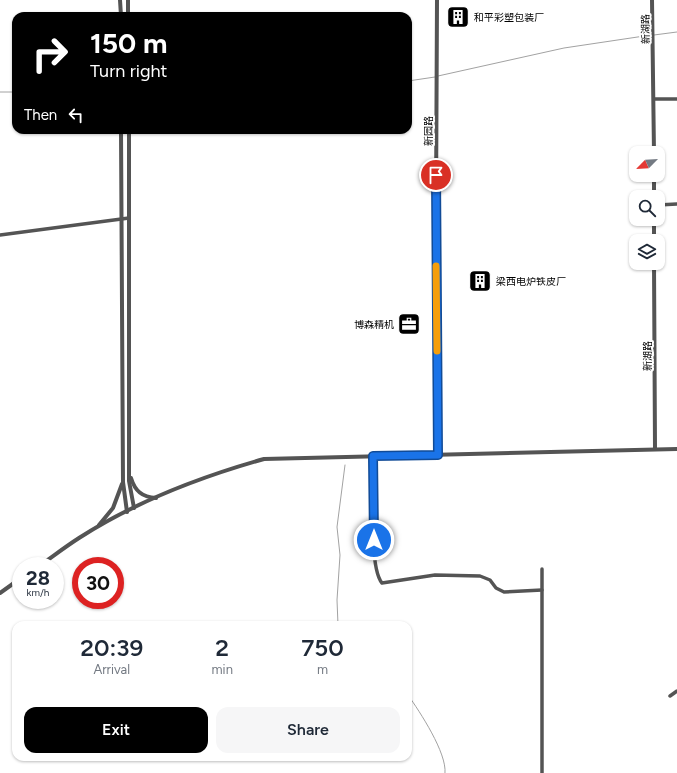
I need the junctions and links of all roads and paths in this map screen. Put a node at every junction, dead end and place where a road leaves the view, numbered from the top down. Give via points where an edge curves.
1 (120, 0) edge
2 (128, 0) edge
3 (437, 0) edge
4 (652, 0) edge
5 (121, 12) edge
6 (128, 12) edge
7 (655, 99) junction
8 (677, 99) edge
9 (121, 134) edge
10 (129, 134) edge
11 (654, 146) edge
12 (677, 204) edge
13 (665, 205) edge
14 (129, 218) junction
15 (121, 219) junction
16 (0, 235) edge
17 (654, 270) edge
18 (677, 448) edge
19 (655, 449) junction
20 (438, 455) junction
21 (373, 456) junction
22 (123, 470) junction
23 (129, 472) junction
24 (123, 482) junction
25 (156, 498) junction
26 (134, 508) junction
27 (127, 512) junction
28 (95, 529) junction
29 (53, 557) edge
30 (542, 569) dead end
31 (12, 584) edge
32 (542, 590) junction
33 (0, 593) edge
34 (677, 691) edge
35 (670, 696) dead end
36 (542, 773) edge

1 - 5 street
2 - 6 street
3 - 20 street, 新园路
4 - 7 street, 新湖路
7 - 8 street
7 - 11 street, 新湖路
9 - 15 street
10 - 14 street
12 - 13 street
14 - 15 street
14 - 23 street
15 - 16 street
15 - 22 street
17 - 19 street, 新湖路
18 - 19 street
19 - 20 street
20 - 21 street
21 - 25 street via 264,459 226,470
21 - 32 street via 374,540 377,577 382,582 435,575 480,576 490,580 496,588 504,592
22 - 23 street
22 - 24 street
23 - 25 street via 138,492 143,496
23 - 26 street
24 - 27 street
24 - 28 street via 113,508
25 - 26 street
26 - 27 street
27 - 28 street
28 - 29 street
30 - 32 street
31 - 33 street
32 - 36 street
34 - 35 street

